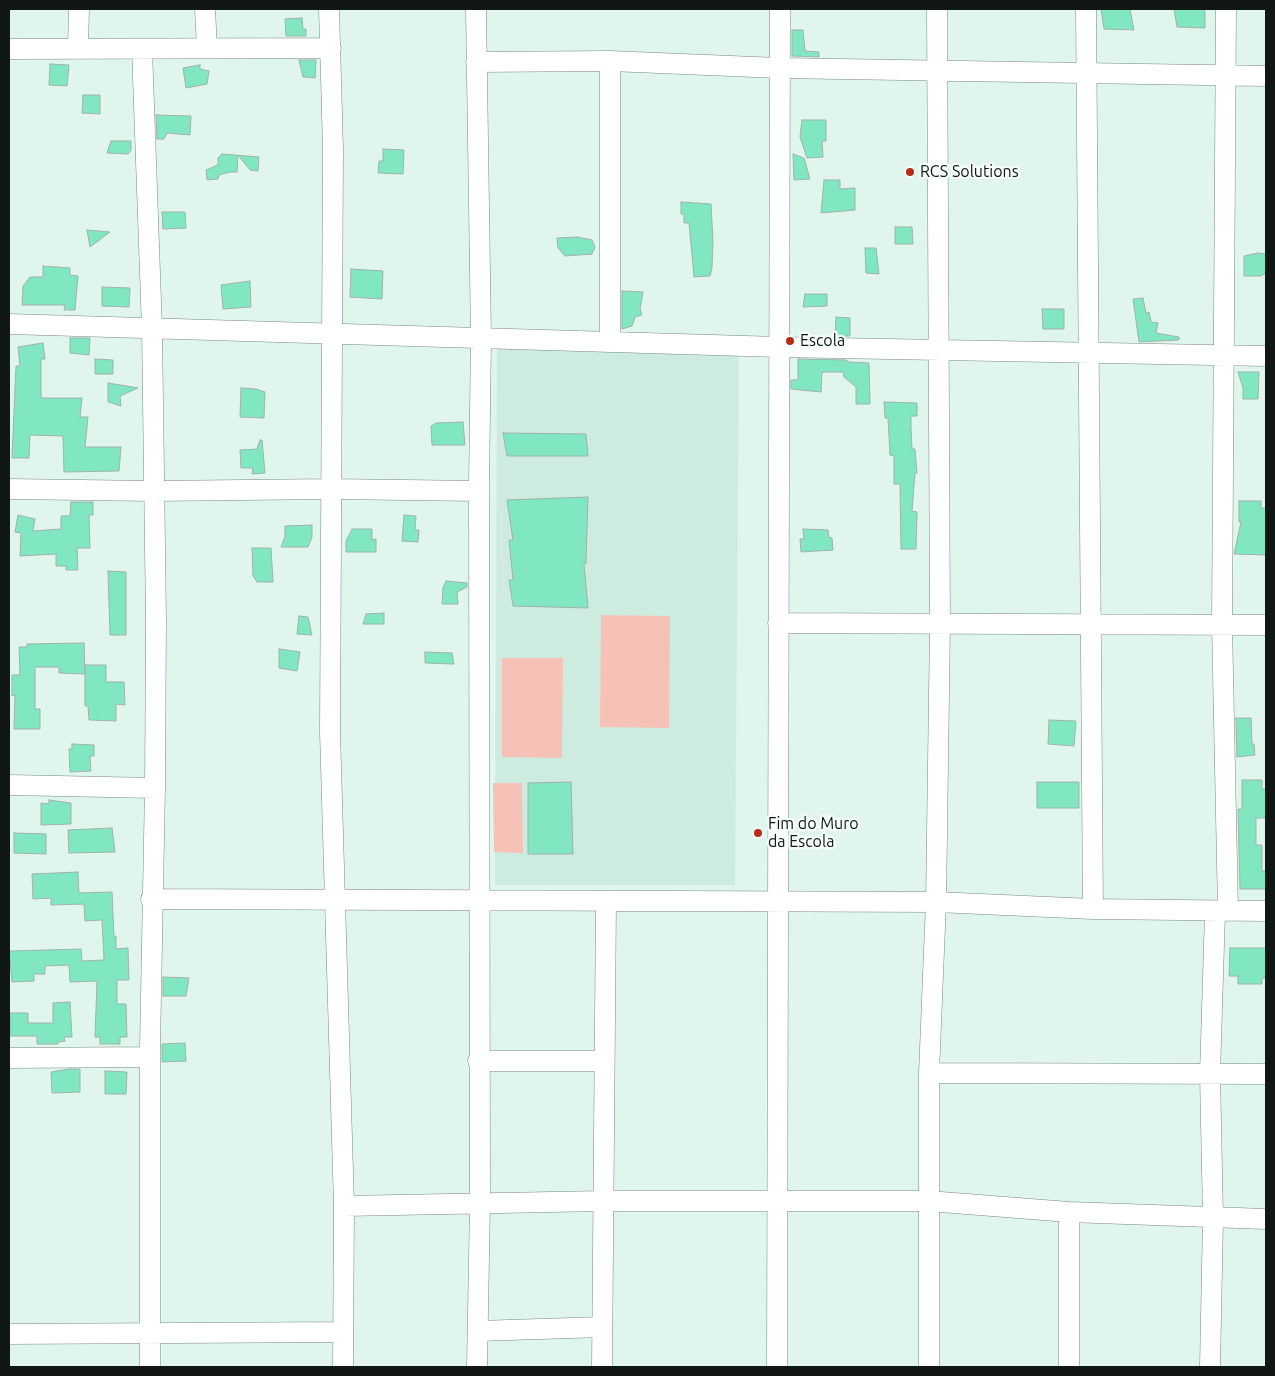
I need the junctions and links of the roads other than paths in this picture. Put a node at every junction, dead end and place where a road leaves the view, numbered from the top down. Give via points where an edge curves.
1 (79, 9) edge
2 (204, 9) edge
3 (329, 9) edge
4 (476, 9) edge
5 (780, 9) edge
6 (937, 9) edge
7 (1086, 9) edge
8 (1226, 9) edge
9 (207, 48) junction
10 (331, 48) junction
11 (9, 49) edge
12 (78, 49) junction
13 (142, 49) junction
14 (610, 61) junction
15 (476, 62) junction
16 (780, 68) junction
17 (937, 71) junction
18 (1088, 73) junction
19 (1226, 75) junction
20 (1266, 76) edge
21 (9, 324) edge
22 (152, 329) junction
23 (331, 334) junction
24 (481, 338) junction
25 (610, 342) junction
26 (779, 347) junction
27 (939, 350) junction
28 (1090, 353) junction
29 (1225, 356) junction
30 (1266, 356) edge
31 (331, 488) junction
32 (9, 489) edge
33 (153, 491) junction
34 (478, 491) junction
35 (778, 623) junction
36 (940, 624) junction
37 (1090, 624) junction
38 (1222, 625) junction
39 (1266, 625) edge
40 (9, 785) edge
41 (155, 788) junction
42 (151, 899) junction
43 (334, 900) junction
44 (480, 901) junction
45 (606, 902) junction
46 (778, 902) junction
47 (936, 902) junction
48 (1093, 909) junction
49 (1222, 911) junction
50 (1266, 911) edge
51 (150, 1057) junction
52 (9, 1058) edge
53 (478, 1061) junction
54 (603, 1061) junction
55 (929, 1073) junction
56 (1210, 1074) junction
57 (1266, 1074) edge
58 (777, 1200) junction
59 (603, 1201) junction
60 (928, 1201) junction
61 (480, 1202) junction
62 (344, 1206) junction
63 (1069, 1212) junction
64 (1213, 1218) junction
65 (1266, 1219) edge
66 (602, 1327) junction
67 (343, 1332) junction
68 (478, 1332) junction
69 (9, 1334) edge
70 (150, 1335) junction
71 (150, 1367) edge
72 (343, 1367) edge
73 (477, 1367) edge
74 (602, 1367) edge
75 (777, 1367) edge
76 (929, 1367) edge
77 (1069, 1367) edge
78 (1210, 1367) edge

1 - 12 street
2 - 9 street
3 - 10 street
4 - 15 street
5 - 16 street
6 - 17 street
7 - 18 street
8 - 19 street
9 - 10 street
9 - 13 street
10 - 23 street
11 - 12 street
12 - 13 street
13 - 22 street
14 - 15 street
14 - 16 street
14 - 25 street
15 - 24 street
16 - 17 street
16 - 26 street
17 - 18 street
17 - 27 street
18 - 19 street
18 - 28 street
19 - 20 street
19 - 29 street
21 - 22 street
22 - 23 street
22 - 33 street
23 - 24 street
23 - 31 street
24 - 25 street
24 - 34 street
25 - 26 street
26 - 27 street
26 - 35 street
27 - 28 street
27 - 36 street
28 - 29 street
28 - 37 street
29 - 30 street
29 - 38 street
31 - 33 street
31 - 34 street
31 - 43 street via 330,732
32 - 33 street
33 - 41 street
34 - 44 street
35 - 36 street
35 - 46 street
36 - 37 street
36 - 47 street
37 - 38 street
37 - 48 street
38 - 39 street
38 - 49 street
40 - 41 street
41 - 42 street
42 - 43 street
42 - 51 street
43 - 44 street
43 - 62 street
44 - 45 street
44 - 53 street
45 - 46 street
45 - 54 street
46 - 47 street
46 - 58 street
47 - 48 street
47 - 55 street
48 - 49 street
49 - 50 street
49 - 56 street
51 - 52 street
51 - 70 street
53 - 54 street
53 - 61 street
54 - 59 street
55 - 56 street
55 - 60 street
56 - 57 street
56 - 64 street
58 - 59 street
58 - 60 street
58 - 75 street
59 - 61 street
59 - 66 street
60 - 63 street
60 - 76 street
61 - 62 street
61 - 68 street
62 - 67 street
63 - 64 street
63 - 77 street
64 - 65 street
64 - 78 street
66 - 68 street
66 - 74 street
67 - 70 street
67 - 72 street
68 - 73 street
69 - 70 street
70 - 71 street

